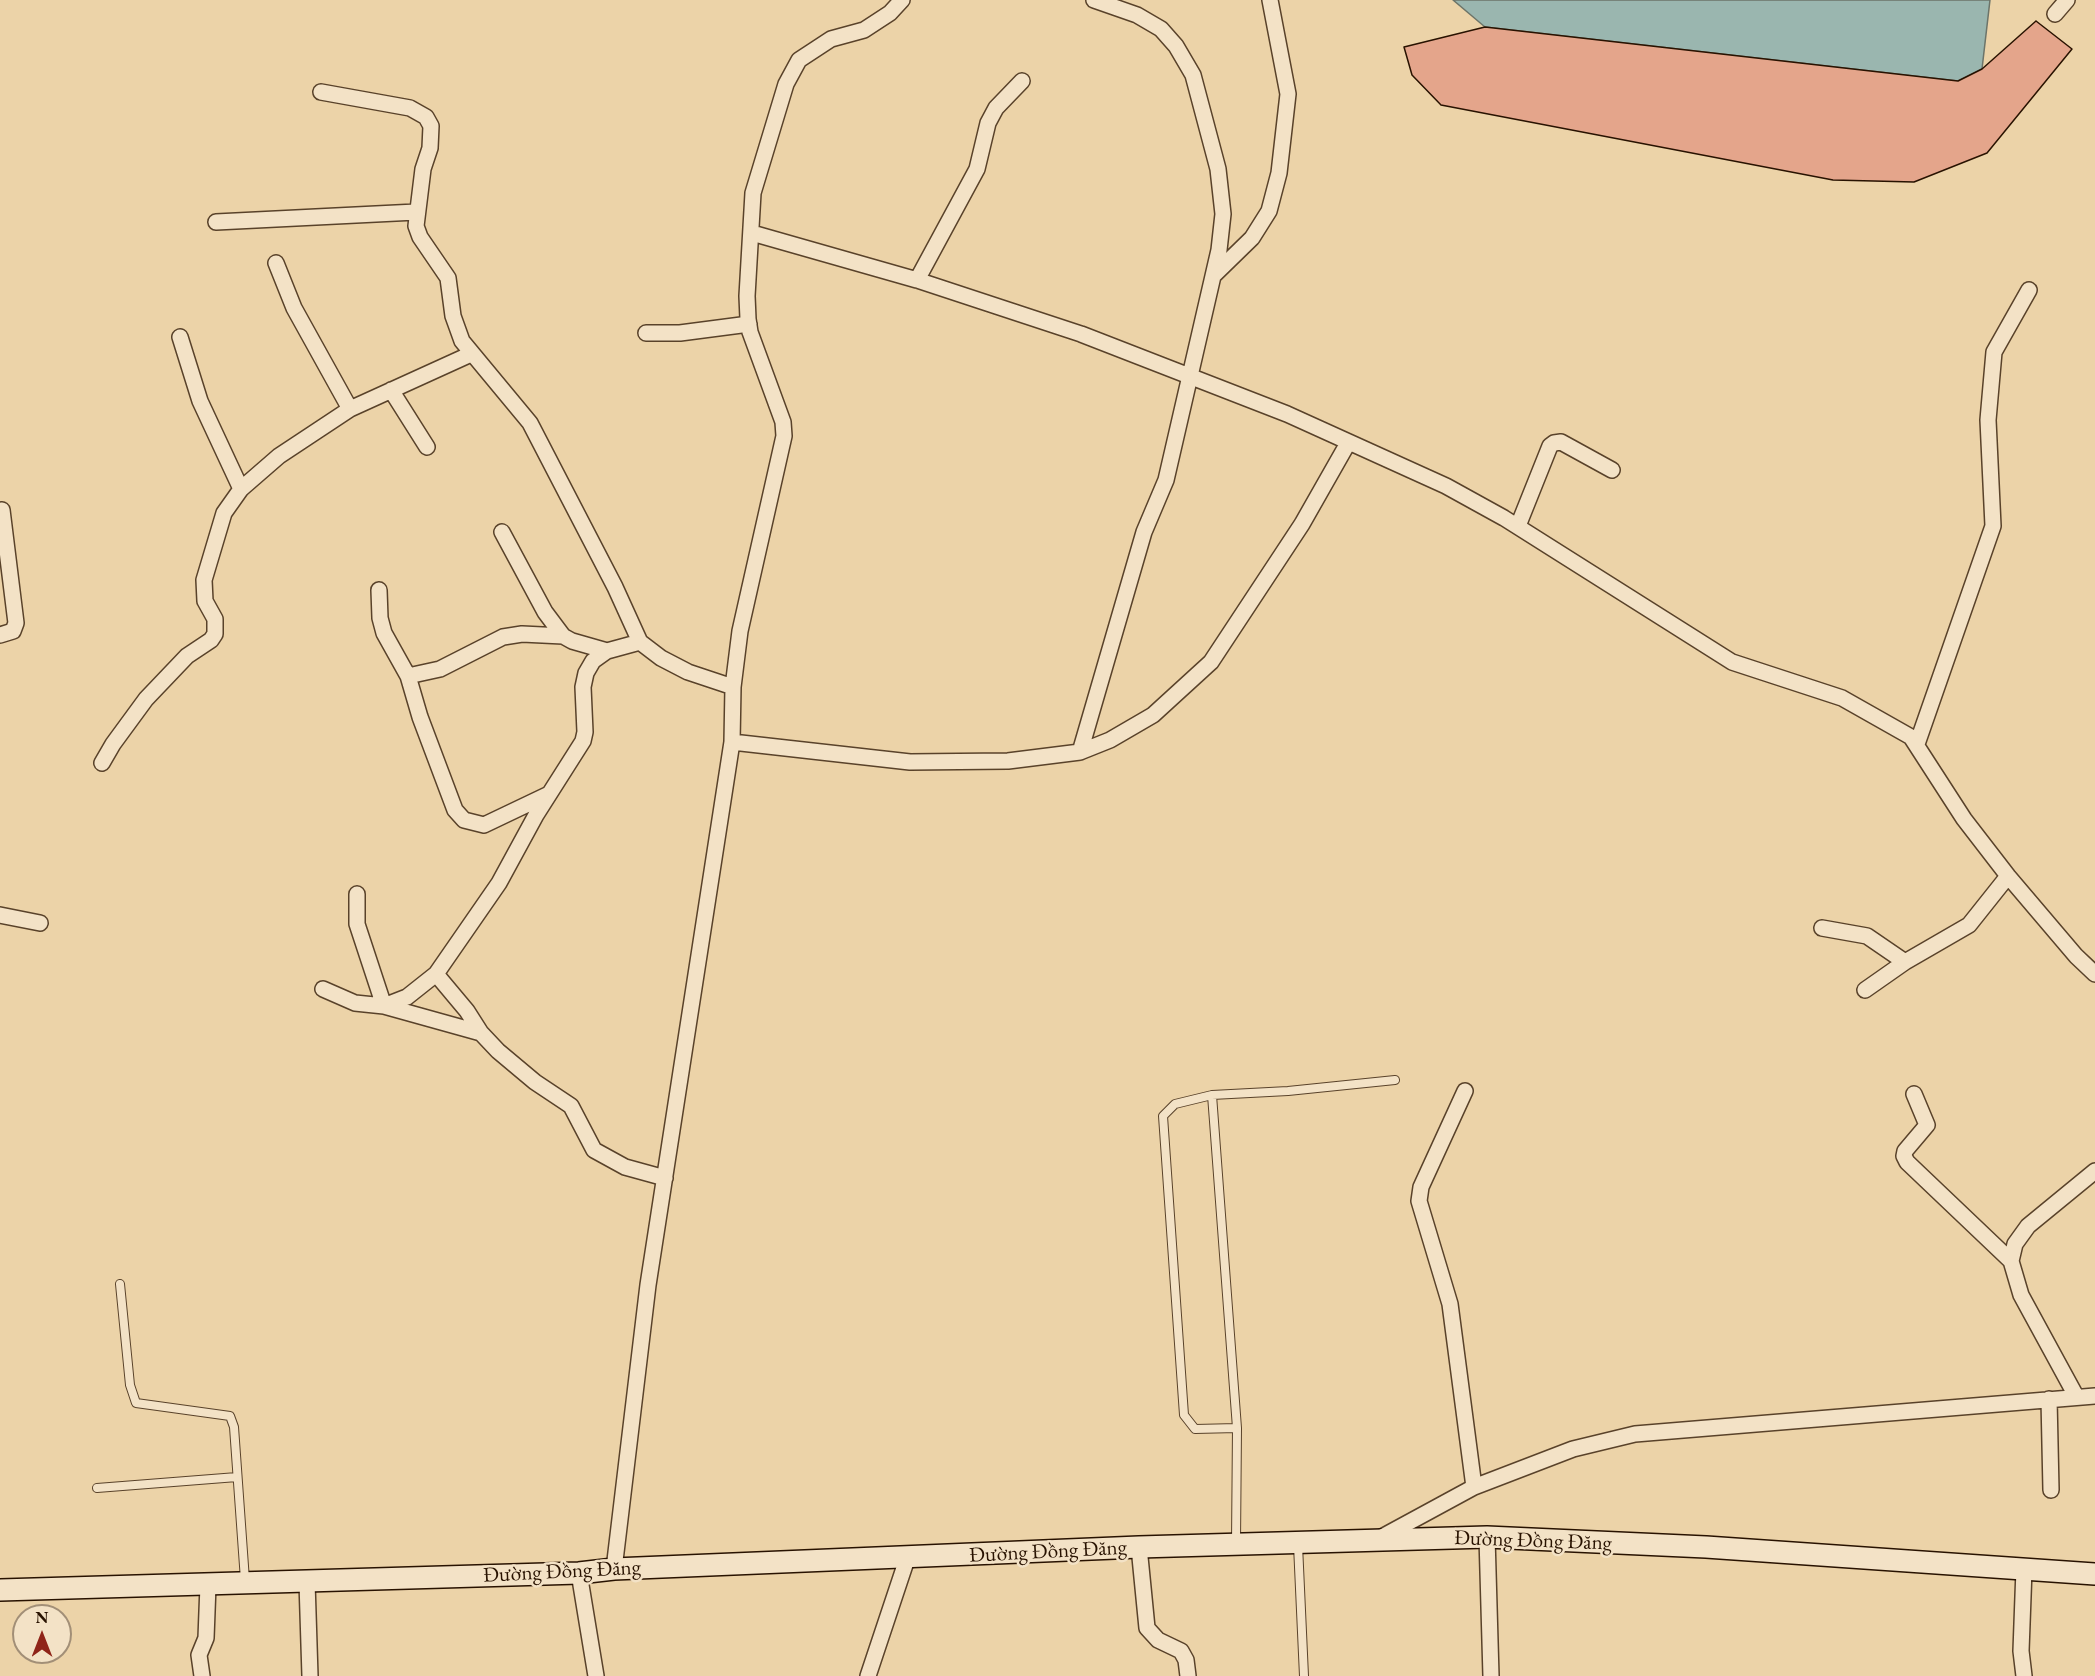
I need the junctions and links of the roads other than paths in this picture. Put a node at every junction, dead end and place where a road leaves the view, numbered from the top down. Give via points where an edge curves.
1 (902, 0) edge
2 (1094, 0) edge
3 (1270, 0) edge
4 (2067, 0) edge
5 (2055, 14) dead end
6 (1022, 81) dead end
7 (321, 92) dead end
8 (416, 212) junction
9 (216, 222) dead end
10 (752, 233) junction
11 (276, 263) dead end
12 (1213, 276) junction
13 (917, 280) junction
14 (2029, 290) dead end
15 (749, 324) junction
16 (646, 333) dead end
17 (180, 337) dead end
18 (471, 354) junction
19 (1189, 374) junction
20 (391, 390) junction
21 (350, 409) junction
22 (1348, 443) junction
23 (427, 447) dead end
24 (1612, 470) dead end
25 (241, 489) junction
26 (2, 510) dead end
27 (1518, 526) junction
28 (501, 532) dead end
29 (379, 590) dead end
30 (0, 635) edge
31 (563, 636) junction
32 (640, 642) junction
33 (608, 651) junction
34 (408, 676) junction
35 (734, 687) junction
36 (732, 742) junction
37 (1917, 744) junction
38 (1080, 752) junction
39 (102, 763) dead end
40 (549, 794) junction
41 (2008, 876) junction
42 (357, 894) dead end
43 (0, 915) edge
44 (40, 923) dead end
45 (1822, 928) dead end
46 (1905, 962) junction
47 (436, 974) junction
48 (2095, 974) edge
49 (323, 989) dead end
50 (1865, 990) dead end
51 (384, 1006) junction
52 (481, 1033) junction
53 (1395, 1080) dead end
54 (1465, 1091) dead end
55 (1914, 1094) dead end
56 (1212, 1095) junction
57 (2095, 1171) edge
58 (665, 1178) junction
59 (2011, 1261) junction
60 (120, 1284) dead end
61 (2076, 1396) junction
62 (2095, 1396) edge
63 (2049, 1399) junction
64 (1237, 1428) junction
65 (237, 1477) junction
66 (1474, 1487) junction
67 (97, 1488) dead end
68 (2051, 1490) dead end
69 (1486, 1537) junction
70 (1377, 1540) junction
71 (1298, 1544) junction
72 (1236, 1545) junction
73 (1139, 1547) junction
74 (907, 1559) junction
75 (614, 1569) junction
76 (2024, 1569) junction
77 (579, 1573) junction
78 (2095, 1574) edge
79 (307, 1582) junction
80 (245, 1584) junction
81 (208, 1585) junction
82 (0, 1590) edge
83 (202, 1676) edge
84 (310, 1676) edge
85 (596, 1676) edge
86 (868, 1676) edge
87 (1188, 1676) edge
88 (1304, 1676) edge
89 (1491, 1676) edge
90 (2024, 1676) edge

1 - 10 street via 864,30 831,39 799,60 786,84 765,149 752,204
2 - 12 street via 1137,15 1161,29 1193,75 1218,169 1223,214
3 - 12 street via 1288,94 1279,173 1269,211 1252,238
4 - 5 street
6 - 13 street via 996,108 988,123 977,169
7 - 8 street via 410,108 426,117 431,126 430,148
8 - 9 street
8 - 18 street via 420,237 448,278 453,316
10 - 13 street
10 - 15 street
11 - 21 street via 294,308
12 - 19 street
13 - 19 street
14 - 37 street via 1994,352 1988,420 1994,526
15 - 16 street
15 - 35 street via 783,422 784,436 740,631
17 - 25 street via 195,389
18 - 20 street
18 - 32 street via 530,423
19 - 22 street
19 - 38 street via 1166,480 1144,532
20 - 21 street
20 - 23 street
21 - 25 street via 279,456
22 - 27 street via 1446,486
22 - 38 street via 1302,524 1211,662 1153,715
24 - 27 street via 1561,442 1554,443
25 - 39 street via 225,513 204,580 205,601 215,619 215,634 187,656 146,699
26 - 30 street via 16,623 13,631
27 - 37 street via 1732,662 1842,698
28 - 31 street via 545,612
29 - 34 street via 384,633
31 - 33 street
31 - 34 street via 503,637 440,669
32 - 33 street
32 - 35 street via 688,672
33 - 40 street via 593,661 586,673 583,741
34 - 40 street via 455,810 464,820 484,825
35 - 36 street
36 - 38 street via 910,762 1008,761
36 - 58 street
37 - 41 street via 1964,819
40 - 47 street via 499,882
41 - 46 street via 1969,925
41 - 48 street
42 - 51 street via 357,924
43 - 44 street
45 - 46 street via 1867,936
46 - 50 street
47 - 51 street via 407,997
47 - 52 street
49 - 51 street via 355,1003
51 - 52 street
52 - 58 street via 535,1082 571,1106 594,1150 625,1167
53 - 56 lane
54 - 66 street via 1421,1187 1419,1201 1450,1304
55 - 59 street via 1927,1125 1905,1151 1907,1162
56 - 64 lane
56 - 64 lane via 1175,1104 1163,1116 1184,1415 1195,1428
57 - 59 street via 2028,1226 2015,1244
58 - 75 street via 648,1285
59 - 61 street via 2021,1295
60 - 65 lane via 130,1385 136,1403 230,1416
61 - 62 street
61 - 63 street
63 - 66 street via 1635,1434 1574,1449
63 - 68 street
64 - 72 lane
65 - 67 lane
65 - 80 lane
66 - 70 street
69 - 70 main road, Đường Đồng Đăng
69 - 76 main road, Đường Đồng Đăng via 1706,1546
69 - 89 street
70 - 71 main road, Đường Đồng Đăng
71 - 72 main road, Đường Đồng Đăng
71 - 88 lane
72 - 73 main road, Đường Đồng Đăng
73 - 74 main road, Đường Đồng Đăng
73 - 87 street via 1147,1628 1158,1640 1181,1651
74 - 75 main road, Đường Đồng Đăng
74 - 86 street
75 - 77 main road, Đường Đồng Đăng
76 - 78 main road, Đường Đồng Đăng
76 - 90 street
77 - 79 main road, Đường Đồng Đăng
77 - 85 street
79 - 80 main road, Đường Đồng Đăng
79 - 84 street
80 - 81 main road, Đường Đồng Đăng
81 - 82 main road, Đường Đồng Đăng
81 - 83 street via 206,1638 199,1655

